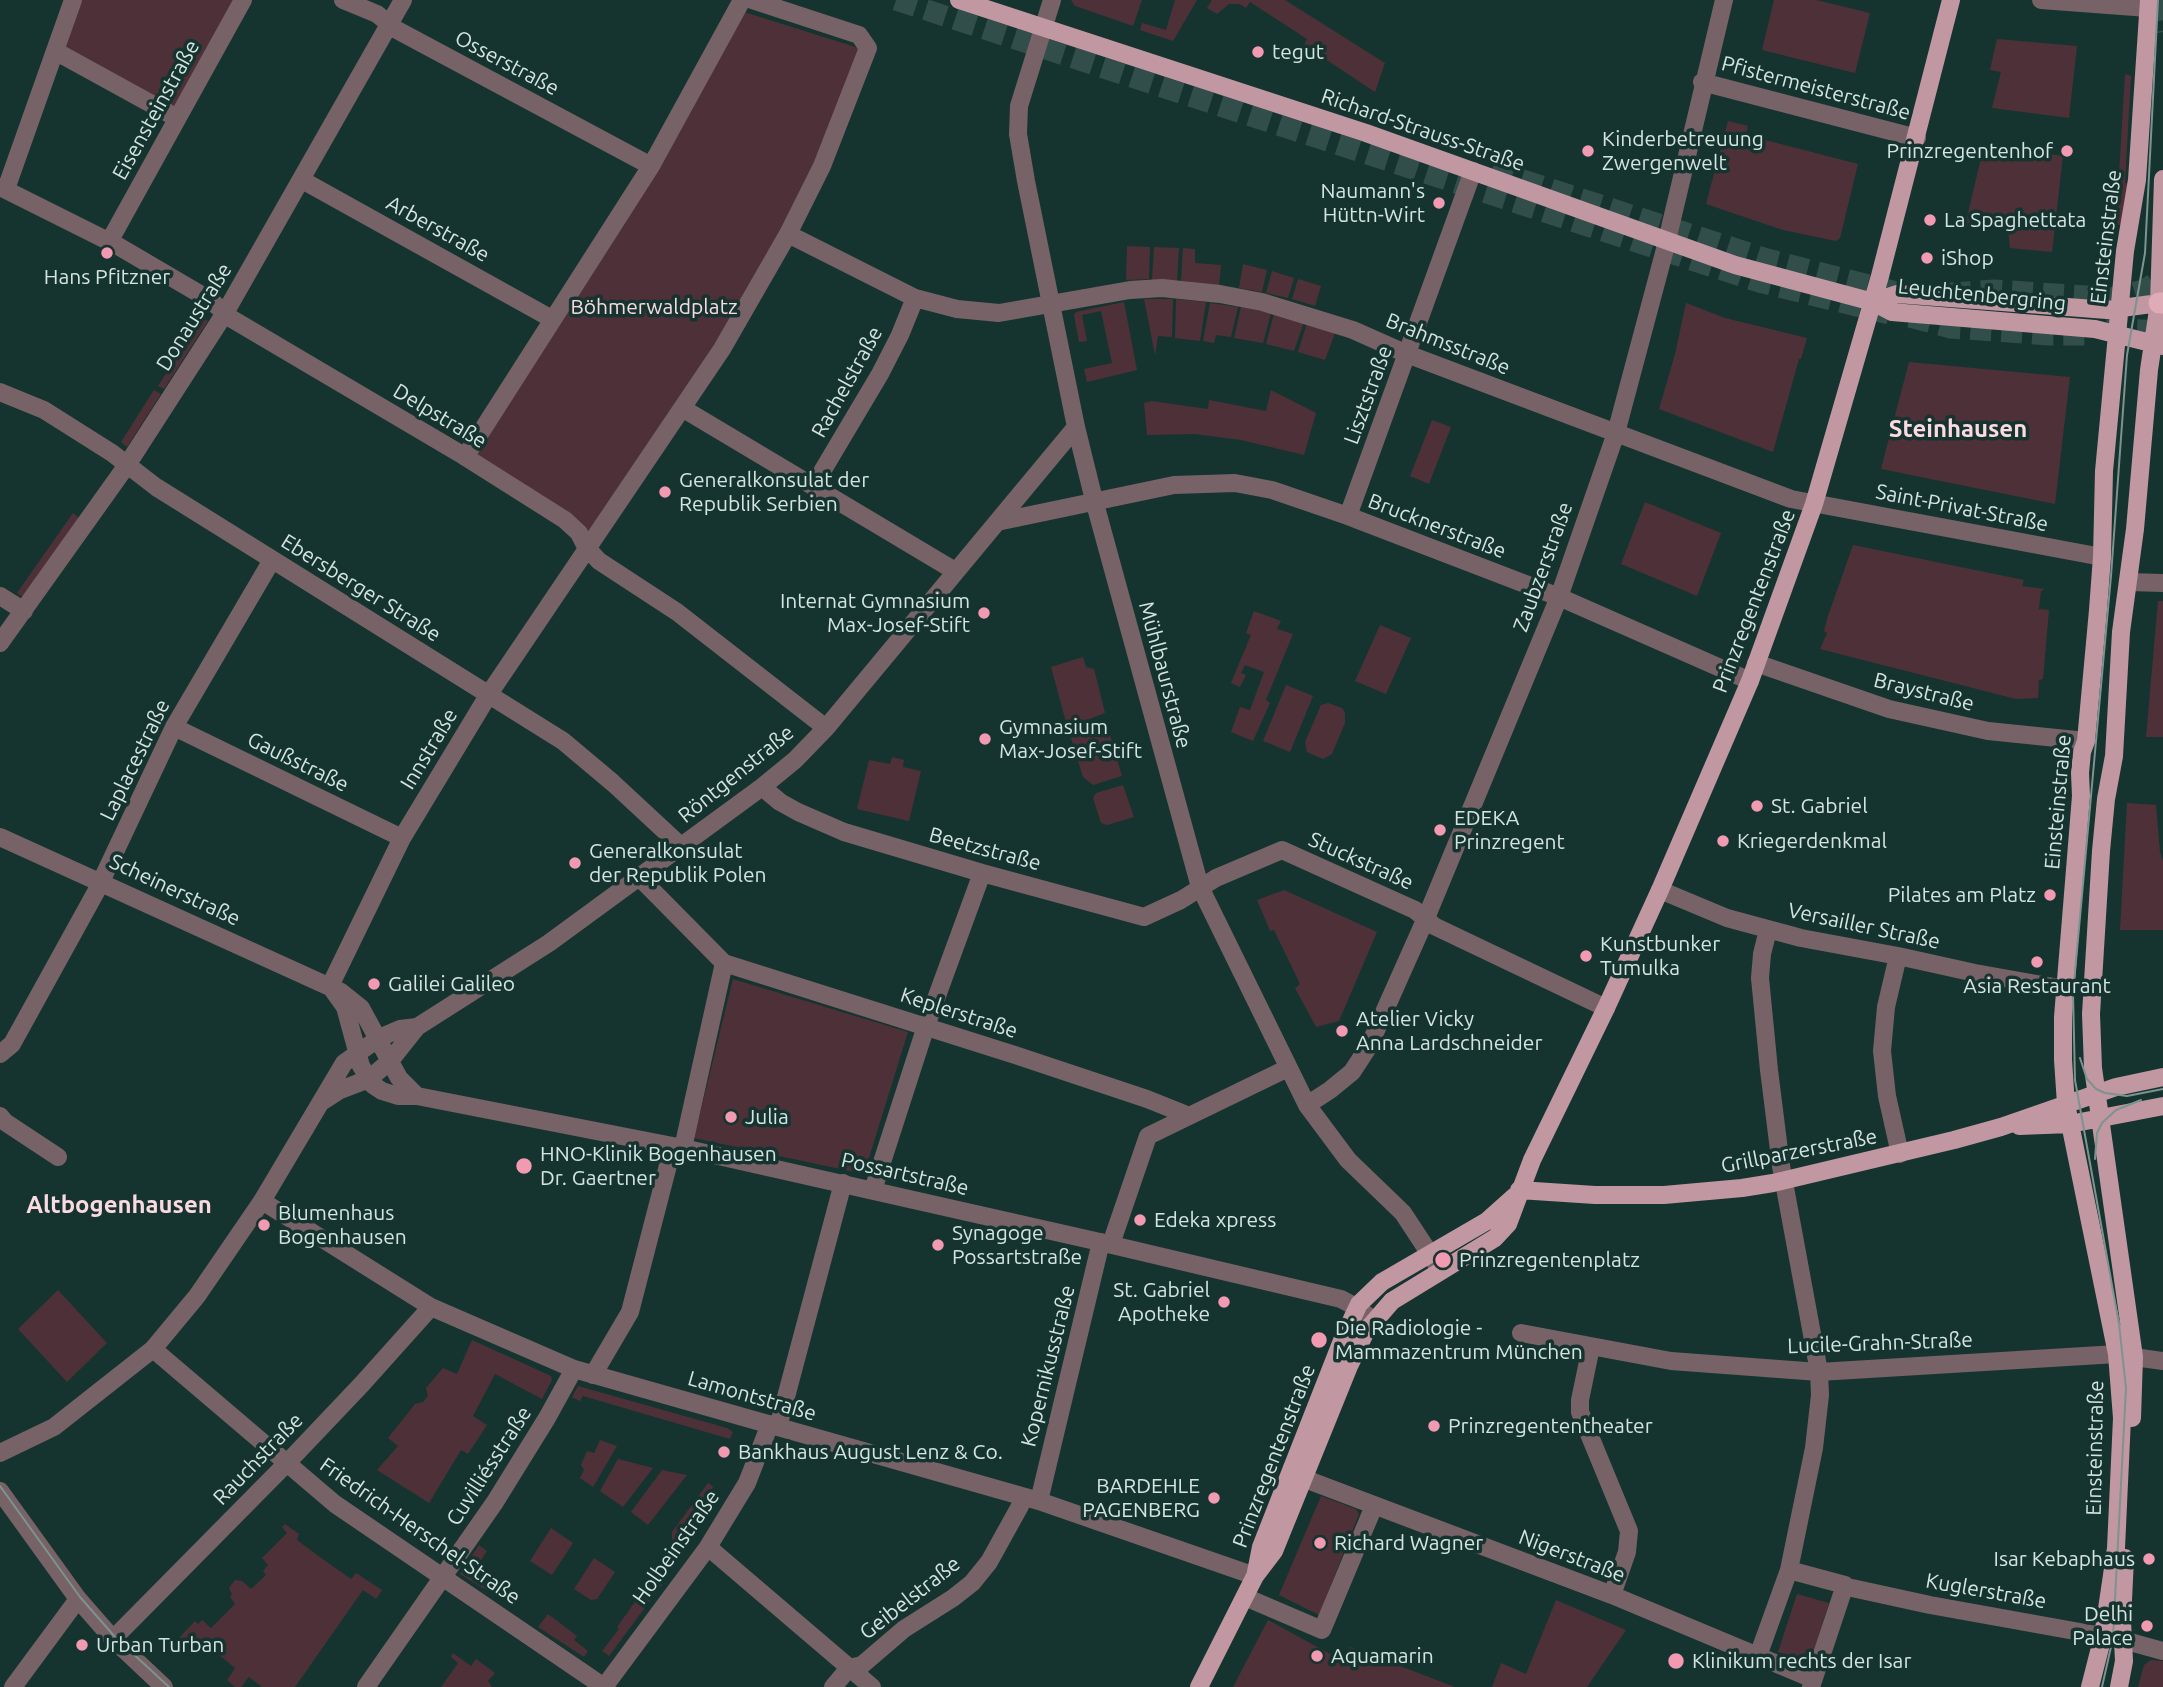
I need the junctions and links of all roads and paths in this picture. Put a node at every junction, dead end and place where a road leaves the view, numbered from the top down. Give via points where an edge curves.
1 (73, 0) edge
2 (243, 0) edge
3 (343, 0) edge
4 (403, 0) edge
5 (742, 0) edge
6 (752, 0) edge
7 (959, 0) edge
8 (1052, 0) edge
9 (1724, 0) edge
10 (1951, 0) edge
11 (2041, 0) edge
12 (2148, 4) edge
13 (391, 24) junction
14 (1044, 27) junction
15 (55, 51) junction
16 (1703, 82) junction
17 (177, 118) junction
18 (1917, 138) junction
19 (651, 166) junction
20 (1473, 171) junction
21 (2163, 179) edge
22 (302, 180) junction
23 (3, 188) edge
24 (788, 234) junction
25 (1666, 241) junction
26 (109, 242) junction
27 (915, 298) junction
28 (1873, 302) junction
29 (2161, 303) edge
30 (1052, 304) junction
31 (2121, 308) junction
32 (225, 313) junction
33 (552, 319) junction
34 (2118, 334) junction
35 (2158, 345) edge
36 (1407, 354) junction
37 (0, 391) edge
38 (682, 408) junction
39 (1076, 427) junction
40 (1616, 433) junction
41 (466, 457) junction
42 (127, 465) junction
43 (814, 485) junction
44 (1094, 500) junction
45 (1814, 504) junction
46 (1348, 516) junction
47 (996, 522) junction
48 (586, 547) junction
49 (2102, 557) junction
50 (272, 560) junction
51 (955, 571) junction
52 (2128, 582) junction
53 (2163, 583) edge
54 (0, 596) edge
55 (1559, 597) junction
56 (24, 611) junction
57 (0, 643) edge
58 (1756, 663) junction
59 (1750, 681) junction
60 (489, 694) junction
61 (174, 727) junction
62 (826, 728) junction
63 (2086, 741) junction
64 (762, 787) junction
65 (0, 837) edge
66 (402, 838) junction
67 (682, 847) junction
68 (982, 873) junction
69 (639, 877) junction
70 (102, 881) junction
71 (1200, 887) junction
72 (1660, 890) junction
73 (1426, 918) junction
74 (1768, 930) junction
75 (1898, 956) junction
76 (724, 963) junction
77 (330, 986) junction
78 (2065, 989) junction
79 (1606, 1008) junction
80 (926, 1026) junction
81 (416, 1027) junction
82 (379, 1038) junction
83 (357, 1052) junction
84 (0, 1054) edge
85 (390, 1060) junction
86 (1288, 1068) junction
87 (2163, 1077) edge
88 (369, 1079) junction
89 (2097, 1093) junction
90 (417, 1096) junction
91 (323, 1101) junction
92 (2066, 1104) junction
93 (1307, 1105) junction
94 (2163, 1106) edge
95 (1187, 1115) junction
96 (0, 1116) edge
97 (2101, 1118) junction
98 (2070, 1124) junction
99 (2001, 1127) junction
100 (678, 1147) junction
101 (1900, 1154) junction
102 (58, 1157) dead end
103 (1784, 1181) junction
104 (842, 1183) junction
105 (873, 1190) junction
106 (1519, 1190) junction
107 (262, 1201) junction
108 (1106, 1243) junction
109 (1431, 1254) junction
110 (1441, 1271) junction
111 (430, 1307) junction
112 (1356, 1307) junction
113 (1373, 1321) junction
114 (1521, 1333) dead end
115 (1591, 1347) junction
116 (153, 1349) junction
117 (2125, 1355) junction
118 (2163, 1361) edge
119 (574, 1369) junction
120 (1819, 1372) junction
121 (593, 1375) junction
122 (774, 1426) junction
123 (0, 1453) edge
124 (288, 1464) junction
125 (1299, 1472) junction
126 (0, 1491) edge
127 (1031, 1498) junction
128 (1374, 1506) junction
129 (708, 1547) junction
130 (1789, 1570) junction
131 (443, 1576) junction
132 (1255, 1576) junction
133 (1849, 1586) junction
134 (1612, 1595) junction
135 (1245, 1597) junction
136 (78, 1599) junction
137 (2113, 1638) junction
138 (113, 1639) junction
139 (2163, 1651) edge
140 (1758, 1656) junction
141 (849, 1668) junction
142 (1812, 1683) edge
143 (13, 1687) edge
144 (164, 1687) edge
145 (366, 1687) edge
146 (604, 1687) edge
147 (833, 1687) edge
148 (872, 1687) edge
149 (1199, 1687) edge
150 (2090, 1687) edge
151 (2119, 1687) edge

1 - 15 street
2 - 17 street, Eisensteinstraße
3 - 13 street, Osserstraße
4 - 13 street, Donaustraße
5 - 19 street
6 - 24 street via 859,35 869,48 822,166
7 - 14 main road, Richard-Strauss-Straße
8 - 14 street, Mühlbaurstraße
9 - 16 street, Zaubzerstraße
10 - 18 main road, Prinzregentenstraße
11 - 12 street
12 - 31 main road, Einsteinstraße via 2137,180
13 - 19 street, Osserstraße
13 - 22 street, Donaustraße
14 - 20 main road, Richard-Strauss-Straße
14 - 30 street, Mühlbaurstraße via 1019,106 1018,134
15 - 17 street
15 - 23 street
16 - 18 street, Pfistermeisterstraße
16 - 25 street, Zaubzerstraße
17 - 26 street, Eisensteinstraße
18 - 28 main road, Prinzregentenstraße
19 - 33 street
20 - 25 main road, Richard-Strauss-Straße
20 - 36 street, Lisztstraße
21 - 29 main road, Einsteinstraße
22 - 32 street, Donaustraße
22 - 33 street, Arberstraße
23 - 26 street, Delpstraße
24 - 27 street, Brahmsstraße
24 - 38 street
25 - 28 main road, Richard-Strauss-Straße via 1735,265
25 - 40 street, Zaubzerstraße
26 - 32 street, Delpstraße
27 - 30 street, Brahmsstraße via 999,313
27 - 43 street, Rachelstraße via 880,374
28 - 31 main road, Leuchtenbergring via 1897,294
28 - 34 main road, Leuchtenbergring via 1892,312
28 - 45 main road, Prinzregentenstraße
29 - 31 main road, Leuchtenbergring
29 - 35 main road, Einsteinstraße
30 - 36 street, Brahmsstraße via 1162,288 1220,294 1326,320
30 - 39 street, Mühlbaurstraße
31 - 34 main road, Einsteinstraße
32 - 41 street, Delpstraße
32 - 42 street, Donaustraße
33 - 41 street
34 - 35 main road, Leuchtenbergring
34 - 49 main road, Einsteinstraße via 2104,471
35 - 52 main road, Einsteinstraße
36 - 40 street, Brahmsstraße
36 - 46 street, Lisztstraße
37 - 42 street, Ebersberger Straße via 44,410
38 - 43 street
38 - 48 street
39 - 44 street, Mühlbaurstraße
39 - 47 street, Röntgenstraße
40 - 45 street, Brahmsstraße
40 - 55 street, Zaubzerstraße
41 - 48 street, Delpstraße via 565,520
42 - 50 street, Ebersberger Straße
42 - 56 street, Donaustraße
43 - 51 street
44 - 46 street, Brucknerstraße via 1174,485 1235,483 1272,490
44 - 47 street
44 - 71 street, Mühlbaurstraße
45 - 49 street, Saint-Privat-Straße
45 - 58 main road, Prinzregentenstraße
46 - 55 street, Brucknerstraße
47 - 51 street, Röntgenstraße
48 - 60 street, Innstraße
48 - 62 street, Delpstraße
49 - 63 main road, Einsteinstraße
50 - 60 street, Ebersberger Straße
50 - 61 street, Laplacestraße
51 - 62 street, Röntgenstraße
52 - 53 street
52 - 89 main road, Einsteinstraße via 2092,981 2091,1044
54 - 56 street
55 - 59 street, Brucknerstraße
55 - 73 street, Zaubzerstraße
56 - 57 street, Donaustraße
58 - 59 main road, Prinzregentenstraße
58 - 63 street, Braystraße via 1889,709 1988,731
59 - 72 main road, Prinzregentenstraße
60 - 66 street, Innstraße
60 - 67 street, Ebersberger Straße via 563,741
61 - 66 street, Gaußstraße
61 - 70 street, Laplacestraße
62 - 64 street, Röntgenstraße
63 - 78 main road, Einsteinstraße
64 - 67 street, Röntgenstraße
64 - 68 street, Beetzstraße via 823,824
65 - 70 street, Scheinerstraße
66 - 77 street, Innstraße
67 - 69 street, Röntgenstraße
68 - 71 street, Beetzstraße via 1144,917
68 - 80 street
69 - 76 street, Keplerstraße
69 - 81 street, Röntgenstraße via 527,958
70 - 77 street, Scheinerstraße
70 - 84 street, Laplacestraße via 12,1044
71 - 73 street, Stuckstraße via 1282,850
71 - 86 street, Mühlbaurstraße
72 - 74 street, Versailler Straße
72 - 79 main road, Prinzregentenstraße
73 - 79 street, Stuckstraße via 1434,926
73 - 93 street, Zaubzerstraße via 1370,1046 1352,1072
74 - 75 street, Versailler Straße
74 - 103 street via 1760,978
75 - 78 street, Versailler Straße
75 - 101 street via 1882,1051 1886,1096
76 - 80 street, Keplerstraße
76 - 100 street
77 - 82 street, Scheinerstraße via 361,1008
77 - 83 street via 345,1007
78 - 92 main road, Einsteinstraße
79 - 106 main road, Prinzregentenstraße
80 - 95 street, Keplerstraße
80 - 105 street
81 - 82 street, Röntgenstraße
81 - 85 street, Röntgenstraße
82 - 83 street, Röntgenstraße
82 - 85 street, Scheinerstraße
83 - 88 street
83 - 91 street, Röntgenstraße via 344,1063
85 - 88 street, Röntgenstraße
85 - 90 street, Scheinerstraße via 399,1078
86 - 93 street, Mühlbaurstraße
86 - 95 street
87 - 89 main road, Grillparzerstraße
88 - 90 street, Possartstraße via 382,1091
88 - 91 street, Röntgenstraße
89 - 92 main road, Grillparzerstraße
89 - 97 main road, Einsteinstraße
90 - 100 street, Possartstraße
91 - 107 street, Röntgenstraße
92 - 98 main road, Einsteinstraße
92 - 99 main road, Grillparzerstraße
93 - 109 street, Mühlbaurstraße via 1348,1160 1403,1213
94 - 97 main road, Grillparzerstraße
95 - 108 street, Kopernikusstraße via 1148,1136
96 - 102 street
97 - 98 main road, Grillparzerstraße
97 - 117 main road, Einsteinstraße
98 - 99 main road, Grillparzerstraße
98 - 117 main road, Einsteinstraße
99 - 101 main road, Grillparzerstraße
100 - 104 street, Possartstraße
100 - 121 street via 630,1312
101 - 103 main road, Grillparzerstraße
103 - 106 main road, Grillparzerstraße via 1664,1195
103 - 120 street
104 - 105 street, Possartstraße
104 - 122 street, Holbeinstraße
105 - 108 street, Possartstraße
106 - 109 main road, Prinzregentenstraße via 1494,1217
106 - 110 main road, Prinzregentenstraße via 1502,1233
107 - 111 street, Lamontstraße
107 - 116 street, Röntgenstraße via 197,1296
108 - 112 street, Possartstraße via 1341,1299
108 - 127 street, Kopernikusstraße
109 - 110 street, Mühlbaurstraße
109 - 112 main road, Prinzregentenstraße via 1382,1282
110 - 113 main road, Prinzregentenstraße via 1397,1297
111 - 119 street, Lamontstraße
111 - 124 street, Rauchstraße
112 - 113 street, Possartstraße
112 - 125 main road, Prinzregentenstraße
113 - 125 main road, Prinzregentenstraße
114 - 115 street, Lucile-Grahn-Straße
115 - 120 street, Lucile-Grahn-Straße via 1697,1364
115 - 134 street via 1580,1412 1629,1531
116 - 123 street, Röntgenstraße via 54,1427
116 - 124 street, Friedrich-Herschel-Straße
117 - 118 street, Lucile-Grahn-Straße
117 - 120 street, Lucile-Grahn-Straße
117 - 137 main road, Einsteinstraße via 2122,1621
119 - 121 street, Lamontstraße
119 - 131 street, Cuvilliésstraße via 495,1502
120 - 130 street via 1814,1448
121 - 122 street, Lamontstraße
122 - 127 street, Lamontstraße
122 - 129 street, Holbeinstraße via 747,1483
124 - 131 street, Friedrich-Herschel-Straße via 335,1504
124 - 138 street, Rauchstraße
125 - 128 street, Nigerstraße
125 - 132 main road, Prinzregentenstraße via 1274,1551
126 - 136 street
127 - 132 street, Lamontstraße
127 - 141 street, Geibelstraße via 1020,1506 972,1583 904,1629 862,1665
128 - 134 street, Nigerstraße
128 - 135 street via 1322,1630
129 - 141 street
129 - 146 street, Holbeinstraße
130 - 133 street, Kuglerstraße
130 - 140 street
131 - 145 street, Cuvilliésstraße
131 - 146 street, Friedrich-Herschel-Straße
132 - 135 main road, Prinzregentenstraße
133 - 137 street, Kuglerstraße
133 - 142 street
134 - 140 street, Nigerstraße
135 - 149 main road, Prinzregentenstraße
136 - 138 street
136 - 143 street
137 - 139 street, Kuglerstraße
137 - 150 main road, Einsteinstraße
137 - 151 main road, Einsteinstraße via 2124,1661
138 - 144 street
140 - 142 street, Nigerstraße
141 - 147 street, Geibelstraße
141 - 148 street

